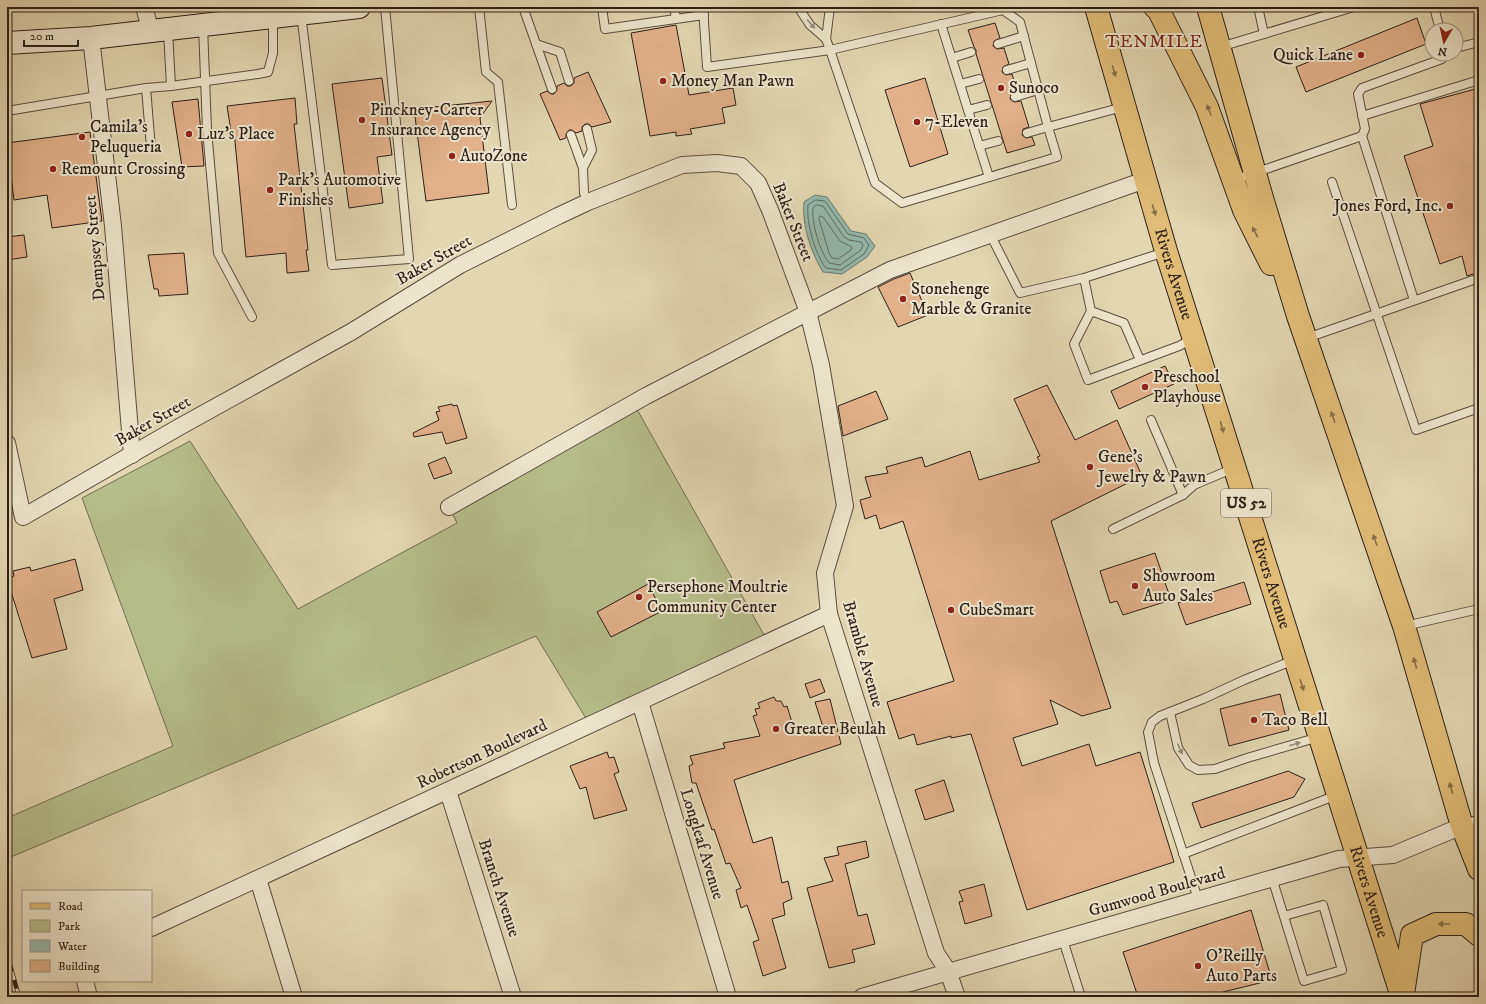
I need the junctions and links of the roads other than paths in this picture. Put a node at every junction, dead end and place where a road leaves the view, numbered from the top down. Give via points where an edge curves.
1 (144, 7) edge
2 (358, 7) edge
3 (385, 7) edge
4 (479, 7) edge
5 (523, 7) edge
6 (602, 7) edge
7 (674, 7) edge
8 (798, 7) edge
9 (830, 7) edge
10 (1096, 7) edge
11 (1156, 7) edge
12 (1208, 7) edge
13 (1258, 7) edge
14 (1354, 7) edge
15 (1434, 7) edge
16 (308, 11) edge
17 (704, 11) edge
18 (260, 16) junction
19 (676, 18) junction
20 (1438, 22) edge
21 (941, 24) junction
22 (203, 26) junction
23 (159, 31) junction
24 (1264, 34) junction
25 (1024, 36) junction
26 (91, 38) junction
27 (826, 39) junction
28 (1479, 42) edge
29 (7, 43) edge
30 (536, 44) junction
31 (998, 44) dead end
32 (1464, 46) edge
33 (1219, 47) junction
34 (830, 50) junction
35 (971, 52) dead end
36 (952, 58) junction
37 (1434, 62) edge
38 (1031, 63) junction
39 (1007, 70) dead end
40 (979, 79) dead end
41 (569, 80) dead end
42 (1479, 80) edge
43 (205, 82) junction
44 (960, 84) junction
45 (172, 86) junction
46 (146, 88) junction
47 (552, 89) dead end
48 (1038, 90) junction
49 (98, 96) junction
50 (1015, 97) dead end
51 (987, 105) dead end
52 (1124, 107) junction
53 (968, 110) junction
54 (7, 111) edge
55 (1362, 116) junction
56 (1048, 126) junction
57 (587, 129) dead end
58 (1027, 133) dead end
59 (571, 135) dead end
60 (1362, 136) junction
61 (998, 141) dead end
62 (979, 146) junction
63 (151, 148) dead end
64 (583, 168) junction
65 (1255, 173) junction
66 (988, 178) junction
67 (1145, 180) junction
68 (1233, 180) junction
69 (1332, 182) dead end
70 (588, 202) junction
71 (512, 204) dead end
72 (990, 234) junction
73 (1166, 251) junction
74 (1084, 278) junction
75 (1479, 278) edge
76 (1414, 300) junction
77 (1092, 311) junction
78 (808, 312) junction
79 (1378, 313) junction
80 (1298, 316) junction
81 (252, 317) dead end
82 (1194, 338) junction
83 (1306, 338) junction
84 (1140, 360) junction
85 (1479, 408) edge
86 (1151, 420) dead end
87 (7, 443) edge
88 (132, 455) junction
89 (1235, 468) junction
90 (1183, 495) junction
91 (449, 507) dead end
92 (1113, 529) dead end
93 (1479, 609) edge
94 (829, 614) junction
95 (1404, 626) junction
96 (1294, 660) junction
97 (640, 702) junction
98 (1170, 712) junction
99 (1319, 737) junction
100 (448, 791) junction
101 (1337, 795) junction
102 (1470, 822) edge
103 (1183, 854) junction
104 (1357, 857) junction
105 (1479, 869) edge
106 (1272, 878) junction
107 (258, 879) junction
108 (1198, 899) junction
109 (1284, 916) junction
110 (152, 928) edge
111 (1479, 935) edge
112 (1063, 940) junction
113 (948, 971) junction
114 (85, 982) edge
115 (89, 997) edge
116 (294, 997) edge
117 (513, 997) edge
118 (728, 997) edge
119 (862, 997) edge
120 (957, 997) edge
121 (1081, 997) edge
122 (1402, 997) edge

1 - 23 street
2 - 16 main road
3 - 16 lane via 409,259 332,265
4 - 71 lane via 486,72 498,82
5 - 30 lane
6 - 19 lane via 605,29
7 - 19 lane
8 -> 27 lane via 810,25
9 - 27 lane
10 -> 52 main road, Rivers Avenue / US 52
68 -> 11 main road via 1207,107
12 - 33 main road
13 - 24 lane
14 - 24 lane
15 - 20 lane
16 - 18 main road
17 - 19 lane
17 - 34 lane via 707,67
18 - 22 main road
18 - 43 lane via 273,53 268,72
21 - 25 lane via 1003,10 1020,22
21 - 34 lane
21 - 36 lane
22 - 23 main road
22 - 43 lane
23 - 26 main road
23 - 45 lane
24 - 33 lane
25 - 31 lane
25 - 38 lane
26 - 29 main road
26 - 49 street, Dempsey Street
27 - 34 lane
28 - 32 lane
30 - 41 lane via 560,52
30 - 47 lane
33 - 65 main road
34 - 66 lane via 875,183 902,203
35 - 36 lane
36 - 44 lane
37 - 55 lane via 1362,88 1358,94
38 - 39 lane
38 - 48 lane
40 - 44 lane
42 - 55 lane
43 - 45 lane
43 - 81 lane via 218,253
44 - 53 lane
45 - 46 lane
46 - 49 lane
46 - 63 lane
48 - 50 lane
48 - 56 lane
49 - 54 lane
49 - 88 street, Dempsey Street via 114,233
51 - 53 lane
52 - 56 lane
52 - 67 main road, Rivers Avenue / US 52
53 - 62 lane
55 - 60 lane via 1365,129
56 - 58 lane
56 - 66 lane via 1057,157
57 - 64 lane via 592,150
59 - 64 lane
60 - 65 lane
60 - 76 lane
61 - 62 lane
62 - 66 lane
64 - 70 lane via 584,193
65 - 68 lane
65 - 80 main road
67 - 72 street
67 -> 73 main road, Rivers Avenue / US 52
80 -> 68 main road via 1244,210
69 - 79 lane
70 - 78 street, Baker Street via 682,165 741,166 758,183
70 - 88 street, Baker Street via 460,265 351,332
72 - 74 lane via 1020,293
72 - 78 street via 890,270
73 - 74 lane
73 - 82 main road, Rivers Avenue / US 52
74 - 77 lane
75 - 76 lane
76 - 79 lane
77 - 84 lane via 1124,323
77 - 84 lane via 1074,344 1088,380
78 - 91 street via 646,396
78 - 94 street, Bramble Avenue via 821,365 845,506 825,573
79 - 83 lane
79 - 85 lane via 1416,430
80 - 83 main road
82 - 84 lane
82 -> 89 main road, Rivers Avenue / US 52
95 -> 83 main road
86 - 90 lane
87 - 88 street, Baker Street via 23,517
89 - 90 lane via 1194,485
89 - 96 main road, Rivers Avenue / US 52
90 - 92 lane
93 - 95 lane
94 - 97 street, Robertson Boulevard
94 - 113 street, Bramble Avenue via 936,953
102 -> 95 main road
96 - 98 lane
96 -> 99 main road, Rivers Avenue / US 52
97 - 100 street, Robertson Boulevard
97 - 118 street, Longleaf Avenue
98 -> 99 lane via 1178,748 1188,765 1198,770 1215,769
98 - 103 lane via 1152,722 1148,732 1154,763
99 - 101 main road, Rivers Avenue / US 52
100 - 107 street, Robertson Boulevard
100 - 117 street, Branch Avenue
101 - 103 lane
101 - 104 main road, Rivers Avenue / US 52
102 - 104 street, Gumwood Boulevard via 1393,855
102 - 105 main road
103 - 108 lane
104 - 106 street, Gumwood Boulevard via 1339,858
104 - 122 main road, Rivers Avenue / US 52
106 - 108 street, Gumwood Boulevard
106 - 109 lane
107 - 110 street, Robertson Boulevard
107 - 116 street
108 - 112 street, Gumwood Boulevard
109 - 109 lane via 1304,981 1342,970 1323,905
111 -> 122 main road via 1466,924 1436,924 1412,934
112 - 113 street, Gumwood Boulevard
112 - 121 lane
113 - 119 street, Gumwood Boulevard
113 - 120 street, Bramble Avenue
114 - 115 street

